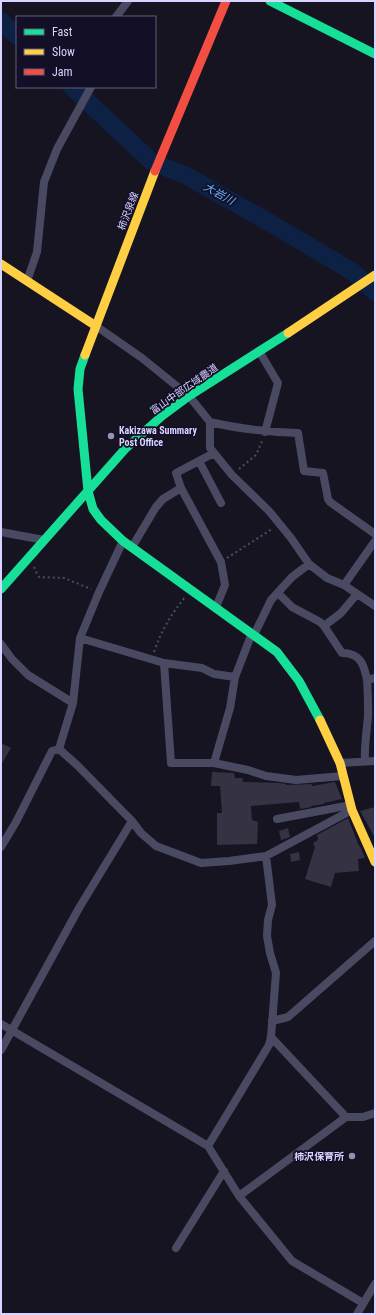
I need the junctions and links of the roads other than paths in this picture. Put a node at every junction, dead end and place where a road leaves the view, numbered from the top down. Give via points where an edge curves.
1 (128, 1) edge
2 (226, 1) edge
3 (270, 1) edge
4 (117, 16) edge
5 (375, 54) edge
6 (90, 88) edge
7 (1, 264) edge
8 (375, 275) edge
9 (27, 281) junction
10 (96, 326) junction
11 (259, 351) junction
12 (189, 396) junction
13 (210, 422) junction
14 (265, 432) junction
15 (214, 453) junction
16 (199, 461) junction
17 (181, 488) junction
18 (88, 491) junction
19 (220, 503) dead end
20 (1, 532) edge
21 (375, 534) edge
22 (44, 540) junction
23 (123, 541) junction
24 (375, 541) edge
25 (132, 548) junction
26 (309, 564) junction
27 (344, 585) junction
28 (1, 589) edge
29 (278, 593) junction
30 (357, 594) junction
31 (375, 606) edge
32 (216, 607) junction
33 (324, 626) junction
34 (253, 634) junction
35 (80, 638) junction
36 (1, 644) edge
37 (164, 663) junction
38 (235, 677) junction
39 (371, 679) edge
40 (73, 703) junction
41 (59, 750) junction
42 (366, 761) junction
43 (375, 761) edge
44 (214, 763) junction
45 (340, 763) junction
46 (343, 776) junction
47 (351, 807) junction
48 (277, 820) dead end
49 (132, 821) junction
50 (1, 847) edge
51 (266, 856) junction
52 (374, 859) edge
53 (375, 941) edge
54 (272, 1021) junction
55 (1, 1024) edge
56 (12, 1030) junction
57 (271, 1038) junction
58 (1, 1050) edge
59 (375, 1113) edge
60 (346, 1117) junction
61 (208, 1146) junction
62 (224, 1171) junction
63 (239, 1196) junction
64 (176, 1248) dead end
65 (375, 1284) edge
66 (363, 1303) junction
67 (357, 1314) edge

1 - 4 street
2 - 10 street, 柿沢泉線 via 154,174
3 - 5 street
6 - 9 street via 57,149 44,182 37,252
7 - 9 street
8 - 11 street, 富山中部広域農道
9 - 10 street
10 - 12 street via 142,358
10 - 18 street, 柿沢泉線 via 80,369 78,389
11 - 12 street, 富山中部広域農道
11 - 14 street via 278,383
12 - 13 street
12 - 18 street, 富山中部広域農道 via 125,449
13 - 14 street
13 - 15 street via 210,448
14 - 21 street via 298,433 304,471 323,473 330,502
15 - 16 street
15 - 26 street via 232,475 269,511
16 - 17 street via 176,473
16 - 19 street
17 - 25 street via 163,499 156,507
17 - 32 street via 221,562 225,585
18 - 22 street, 富山中部広域農道
18 - 23 street, 柿沢泉線 via 93,509
20 - 22 street
22 - 28 street, 富山中部広域農道
23 - 25 street, 柿沢泉線
23 - 35 street
24 - 27 street
25 - 32 street, 柿沢泉線
26 - 27 street via 327,578
26 - 29 street via 292,577
27 - 30 street
29 - 33 street via 292,607
29 - 34 street via 271,600
30 - 31 street
30 - 33 street via 341,613
32 - 34 street, 柿沢泉線
33 - 39 street via 342,653 350,653 361,660
34 - 38 street
34 - 45 street, 柿沢泉線 via 277,652 299,681
35 - 37 street
35 - 40 street
36 - 40 street via 28,675
37 - 38 street via 202,668 214,674
37 - 44 street via 170,763
38 - 44 street via 230,708
39 - 42 street via 364,747
40 - 41 street
41 - 49 street
41 - 50 street via 52,751
42 - 43 street
42 - 45 street
44 - 46 street via 266,776 296,780
45 - 46 street, 柿沢泉線
46 - 47 street, 柿沢泉線
47 - 48 street
47 - 51 street
47 - 52 street, 柿沢泉線
49 - 51 street via 156,846 201,862
49 - 56 street via 79,908
51 - 54 street via 272,905 267,936 276,973
53 - 54 street via 288,1017
54 - 57 street
55 - 56 street
56 - 58 street
56 - 61 street
57 - 60 street
57 - 61 street
59 - 60 street via 363,1117
60 - 63 street
61 - 62 street
62 - 63 street
62 - 64 street
63 - 66 street via 292,1261
65 - 66 street
66 - 67 street

